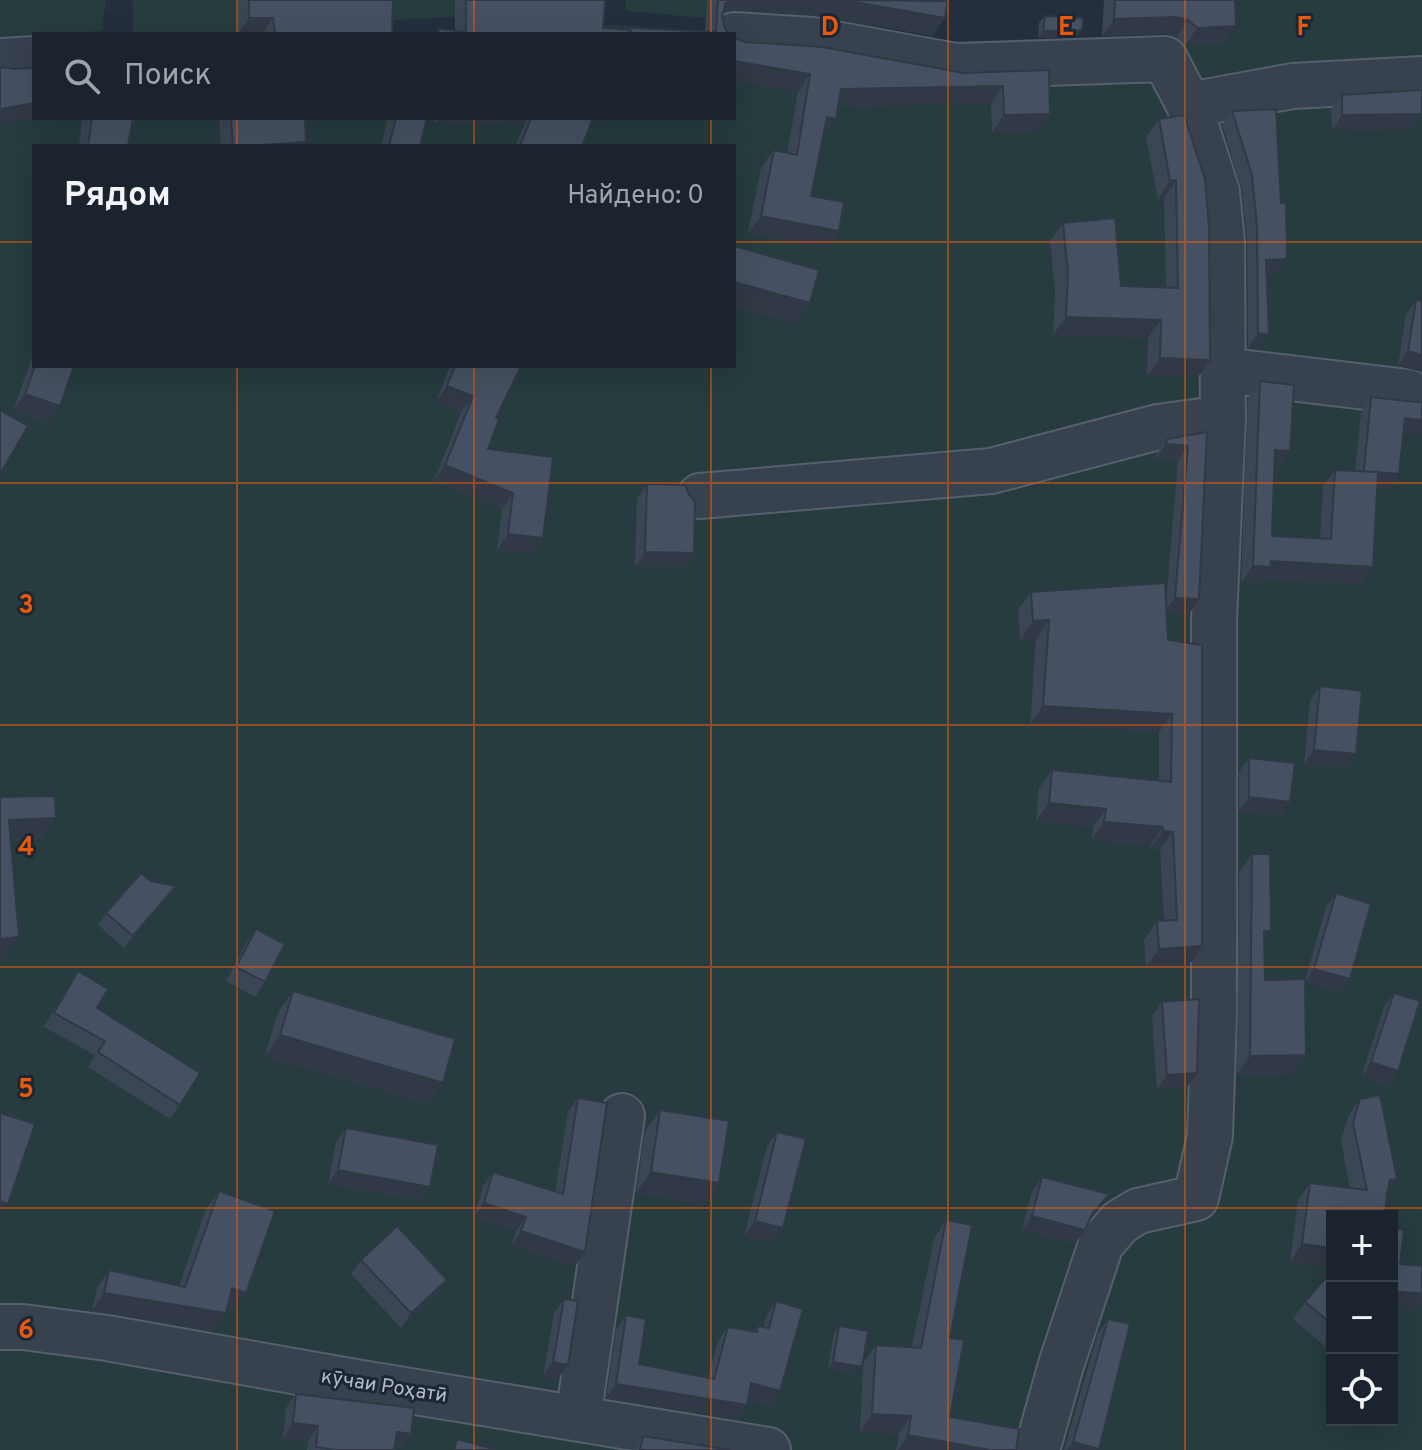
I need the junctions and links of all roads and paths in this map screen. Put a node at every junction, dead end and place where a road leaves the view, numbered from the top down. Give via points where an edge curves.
1 (736, 35) edge
2 (32, 59) edge
3 (0, 61) edge
4 (1422, 79) edge
5 (1189, 105) junction
6 (1223, 370) junction
7 (1408, 392) dead end
8 (1223, 418) junction
9 (700, 496) dead end
10 (622, 1116) dead end
11 (0, 1327) edge
12 (578, 1418) junction
13 (768, 1450) edge
14 (1037, 1450) edge

1 - 5 street via 813,40 956,66 1165,59
2 - 3 street
4 - 5 street via 1293,86
5 - 6 street via 1217,192
6 - 7 street
6 - 8 street
8 - 9 street via 1158,427 991,471
8 - 14 street via 1214,620 1210,1136 1196,1198 1138,1211 1101,1244
10 - 12 street
11 - 12 street, кӯчаи Роҳатӣ via 107,1338
12 - 13 street, кӯчаи Роҳатӣ

